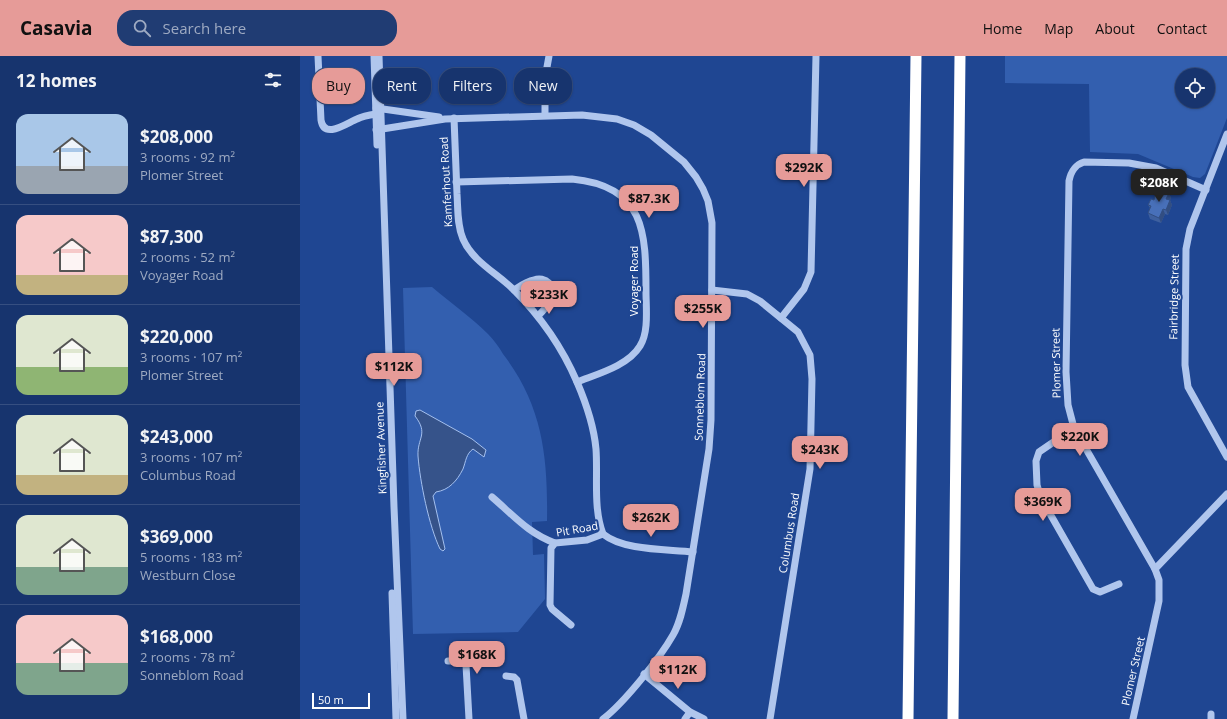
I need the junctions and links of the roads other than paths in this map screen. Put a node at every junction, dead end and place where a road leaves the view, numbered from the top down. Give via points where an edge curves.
1 (318, 56) edge
2 (374, 56) edge
3 (379, 56) edge
4 (549, 56) edge
5 (816, 56) edge
6 (916, 56) edge
7 (960, 56) edge
8 (377, 110) junction
9 (545, 115) junction
10 (454, 118) junction
11 (445, 119) junction
12 (379, 130) junction
13 (1227, 134) edge
14 (456, 182) junction
15 (1206, 190) junction
16 (514, 290) junction
17 (712, 290) junction
18 (538, 316) junction
19 (781, 318) junction
20 (577, 382) junction
21 (1074, 428) junction
22 (1227, 457) edge
23 (1227, 494) edge
24 (492, 497) dead end
25 (603, 534) junction
26 (555, 543) junction
27 (693, 552) junction
28 (1155, 569) junction
29 (1119, 584) dead end
30 (571, 626) dead end
31 (448, 661) dead end
32 (644, 674) junction
33 (506, 676) dead end
34 (690, 712) junction
35 (396, 719) edge
36 (403, 719) edge
37 (469, 719) edge
38 (524, 719) edge
39 (604, 719) edge
40 (685, 719) edge
41 (704, 719) edge
42 (770, 719) edge
43 (908, 719) edge
44 (953, 719) edge
45 (1133, 719) edge

1 - 8 street via 321,120 324,128 335,130
2 - 8 street, Kingfisher Avenue
3 - 8 street, Kingfisher Avenue
4 - 9 street via 545,68
5 - 19 street via 811,272 804,290
6 - 43 highway
7 - 44 highway
8 - 11 street, Sonneblom Road
8 - 12 street, Kingfisher Avenue
9 - 10 street, Sonneblom Road
9 - 17 street, Sonneblom Road via 582,115 617,119 651,135 684,162 696,177 708,201 712,223
10 - 11 street, Sonneblom Road
10 - 14 street, Kamferhout Road
11 - 12 street, Sonneblom Road
12 - 35 street, Kingfisher Avenue
12 - 36 street, Kingfisher Avenue
13 - 15 street, Fairbridge Street
14 - 16 street, Kamferhout Road via 460,230 466,246
14 - 20 street, Voyager Road via 586,181 608,187 634,212 641,224 646,250 644,336 641,345 628,359
15 - 21 street, Plomer Street via 1156,168 1129,163 1084,162 1078,164 1070,174 1066,372 1068,405
15 - 22 street, Fairbridge Street via 1190,229 1186,249 1185,375 1195,400
16 - 18 street, Kamferhout Road
16 - 18 street via 533,280 542,279 548,282 553,294
17 - 19 street, Columbus Road via 747,294
17 - 27 street, Sonneblom Road via 712,420
18 - 20 street, Kamferhout Road via 556,339
19 - 42 street, Columbus Road via 798,332 810,355 812,426 808,485
20 - 25 street, Kamferhout Road via 588,412 596,448 598,506
21 - 28 street, Plomer Street
21 - 29 street via 1044,448 1037,456 1035,470 1038,492 1093,590 1100,592
23 - 28 street
24 - 26 street via 540,538
25 - 26 street, Pit Road via 587,540
25 - 27 street, Pit Road via 618,543
26 - 30 street, Pit Road via 551,548 550,605
27 - 32 street, Sonneblom Road via 681,617 673,635
28 - 45 street, Plomer Street via 1159,580 1159,601
31 - 37 street via 462,662 466,665
32 - 34 street
32 - 39 street, Sonneblom Road
33 - 38 street via 517,680
34 - 40 street
34 - 41 street

